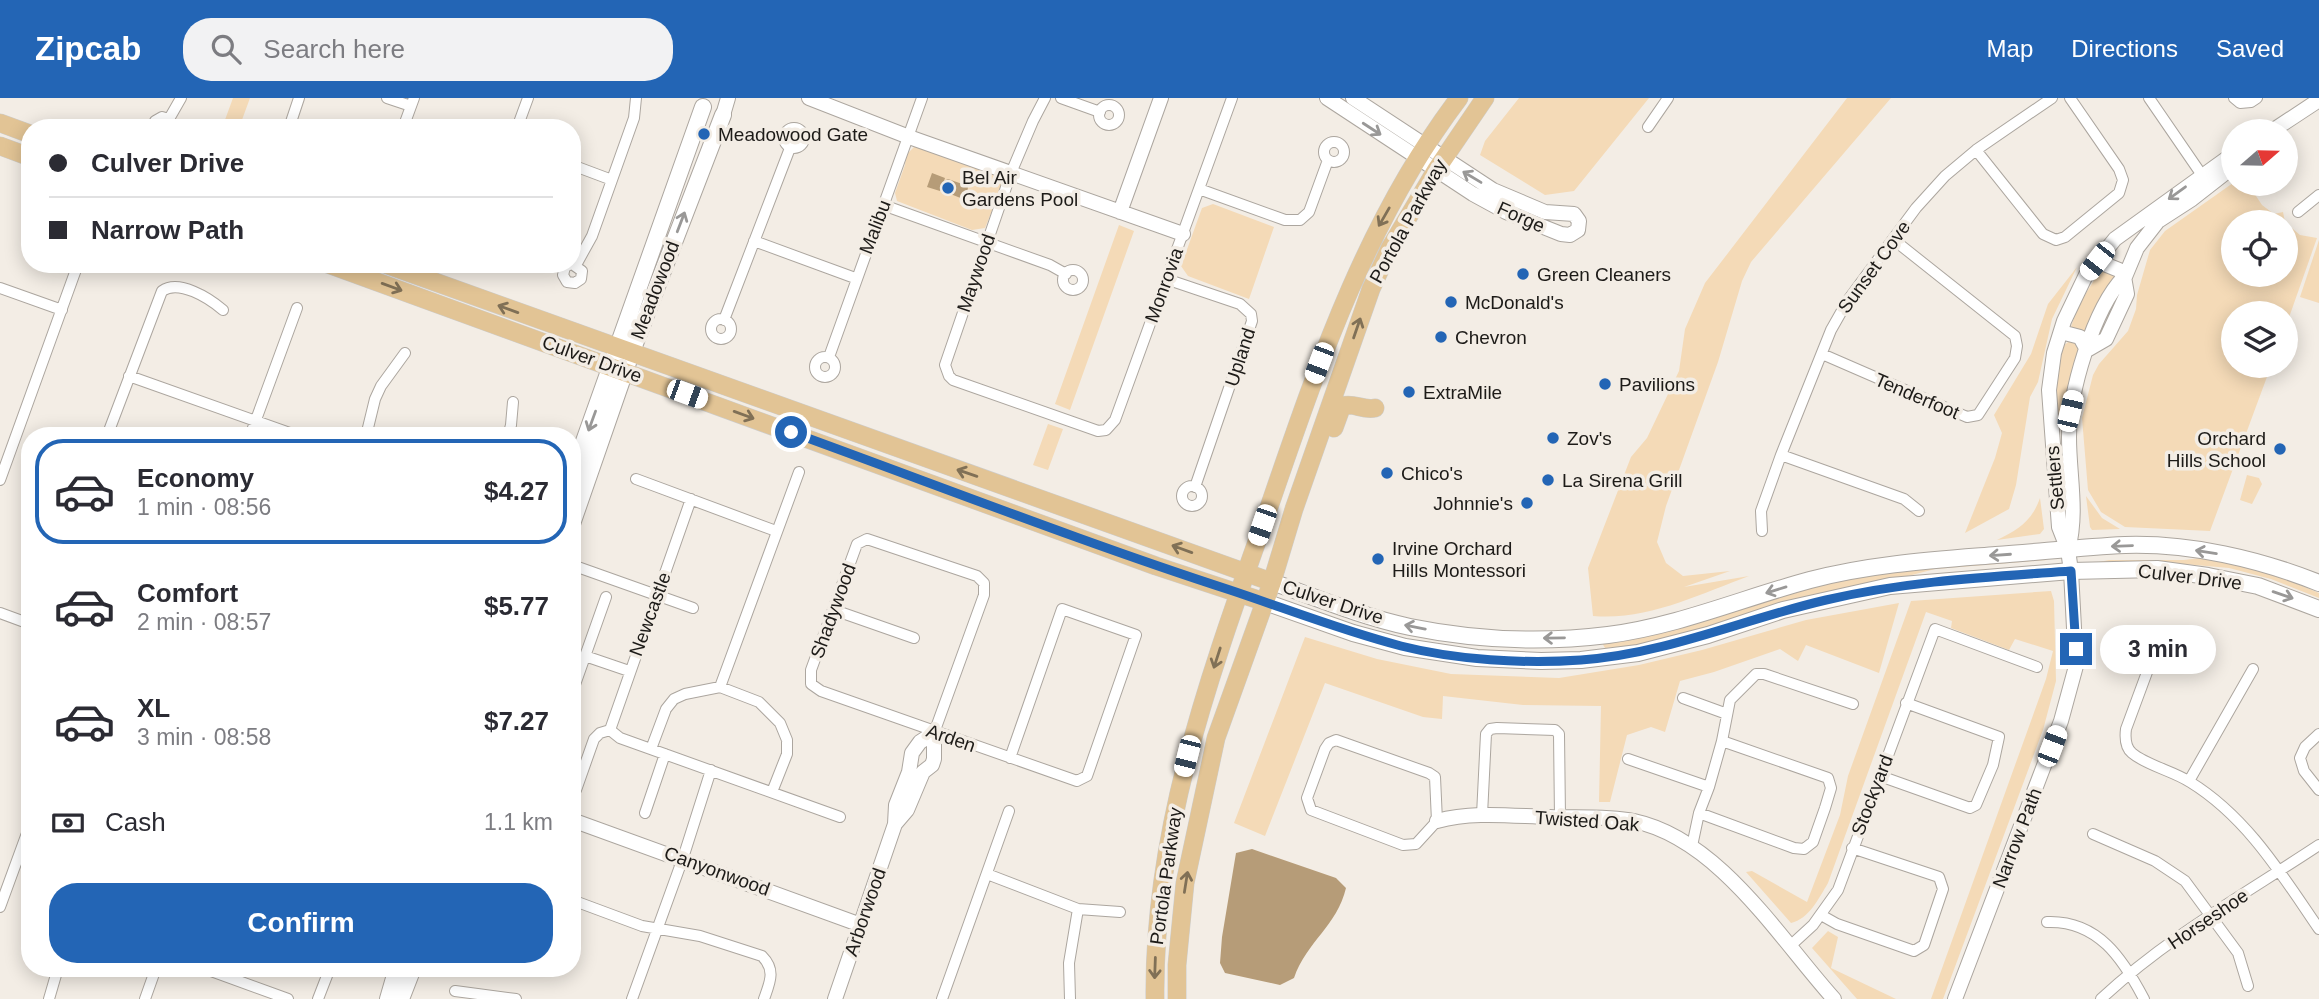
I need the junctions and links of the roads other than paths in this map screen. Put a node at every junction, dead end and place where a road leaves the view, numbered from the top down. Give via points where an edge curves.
1 (181, 98) edge
2 (299, 98) edge
3 (387, 98) edge
4 (527, 98) edge
5 (636, 98) edge
6 (728, 98) edge
7 (809, 98) edge
8 (922, 98) edge
9 (1045, 98) edge
10 (1061, 98) edge
11 (1161, 98) edge
12 (1232, 98) edge
13 (1327, 98) edge
14 (1353, 98) edge
15 (1459, 98) edge
16 (1485, 98) edge
17 (1668, 98) edge
18 (2052, 98) edge
19 (2070, 98) edge
20 (2149, 98) edge
21 (2258, 98) edge
22 (2319, 100) edge
23 (2237, 101) edge
24 (413, 102) edge
25 (703, 107) edge
26 (1100, 112) dead end
27 (173, 119) edge
28 (292, 119) edge
29 (406, 119) edge
30 (520, 119) edge
31 (721, 119) junction
32 (2290, 119) edge
33 (0, 123) edge
34 (1647, 127) dead end
35 (21, 131) edge
36 (909, 136) junction
37 (0, 146) edge
38 (790, 148) dead end
39 (1976, 150) junction
40 (1422, 153) junction
41 (21, 154) edge
42 (1328, 160) dead end
43 (1439, 164) junction
44 (2221, 166) edge
45 (581, 169) edge
46 (1011, 173) junction
47 (2221, 173) edge
48 (612, 180) junction
49 (2206, 180) junction
50 (1199, 189) junction
51 (2319, 195) edge
52 (883, 205) junction
53 (1120, 212) junction
54 (2298, 212) dead end
55 (1183, 234) junction
56 (1894, 240) junction
57 (754, 242) junction
58 (987, 243) junction
59 (581, 252) edge
60 (2097, 261) junction
61 (75, 273) edge
62 (355, 273) edge
63 (407, 273) edge
64 (1066, 274) dead end
65 (2124, 277) junction
66 (855, 278) junction
67 (1166, 279) junction
68 (0, 288) edge
69 (297, 308) dead end
70 (62, 310) junction
71 (223, 310) dead end
72 (724, 320) dead end
73 (2061, 332) junction
74 (2087, 350) junction
75 (405, 353) dead end
76 (1822, 354) junction
77 (829, 357) dead end
78 (621, 360) junction
79 (946, 371) joint
80 (129, 376) junction
81 (1340, 376) junction
82 (513, 402) dead end
83 (256, 421) junction
84 (110, 427) edge
85 (254, 427) edge
86 (273, 427) edge
87 (368, 427) edge
88 (510, 427) edge
89 (581, 454) edge
90 (1782, 455) junction
91 (799, 472) dead end
92 (636, 479) dead end
93 (0, 480) edge
94 (1195, 487) dead end
95 (581, 494) edge
96 (691, 499) junction
97 (1294, 509) junction
98 (1919, 512) dead end
99 (776, 531) junction
100 (1762, 531) dead end
101 (2068, 550) junction
102 (581, 568) edge
103 (2071, 571) junction
104 (1246, 572) junction
105 (1272, 582) junction
106 (984, 583) joint
107 (2319, 583) edge
108 (1239, 593) junction
109 (657, 596) junction
110 (606, 597) dead end
111 (1265, 602) junction
112 (693, 608) dead end
113 (2319, 609) edge
114 (834, 610) junction
115 (0, 614) edge
116 (21, 621) edge
117 (914, 638) dead end
118 (585, 656) junction
119 (2153, 656) dead end
120 (581, 667) edge
121 (2037, 667) dead end
122 (2253, 669) dead end
123 (629, 671) junction
124 (720, 687) junction
125 (814, 688) joint
126 (1683, 698) dead end
127 (1906, 703) junction
128 (1853, 704) dead end
129 (1727, 714) junction
130 (610, 730) junction
131 (934, 733) junction
132 (2319, 734) edge
133 (1721, 741) junction
134 (651, 748) junction
135 (665, 754) junction
136 (1010, 758) junction
137 (1628, 759) dead end
138 (581, 762) edge
139 (585, 764) junction
140 (710, 770) junction
141 (581, 776) edge
142 (1880, 776) junction
143 (2189, 781) junction
144 (1709, 787) junction
145 (2319, 790) edge
146 (772, 792) junction
147 (1009, 811) dead end
148 (645, 813) dead end
149 (1699, 813) junction
150 (1482, 815) junction
151 (840, 817) dead end
152 (1560, 817) junction
153 (1437, 821) junction
154 (581, 823) edge
155 (895, 824) junction
156 (2093, 834) dead end
157 (2319, 845) edge
158 (1692, 846) junction
159 (1853, 848) junction
160 (21, 850) edge
161 (683, 858) junction
162 (2279, 871) junction
163 (987, 874) junction
164 (581, 903) edge
165 (0, 907) edge
166 (1078, 909) junction
167 (1120, 912) dead end
168 (2211, 914) junction
169 (1821, 915) junction
170 (2047, 922) dead end
171 (861, 925) junction
172 (657, 929) junction
173 (2319, 929) edge
174 (1789, 947) junction
175 (2130, 973) junction
176 (55, 977) edge
177 (153, 977) edge
178 (227, 977) edge
179 (327, 977) edge
180 (394, 977) edge
181 (410, 977) edge
182 (2248, 986) dead end
183 (455, 991) dead end
184 (49, 999) edge
185 (145, 999) edge
186 (288, 999) edge
187 (318, 999) edge
188 (388, 999) edge
189 (401, 999) edge
190 (516, 999) edge
191 (632, 999) edge
192 (764, 999) edge
193 (835, 999) edge
194 (942, 999) edge
195 (1070, 999) edge
196 (1155, 999) edge
197 (1177, 999) edge
198 (1834, 999) edge
199 (1955, 999) edge
200 (2101, 999) edge
201 (2144, 999) edge

1 - 27 street
2 - 28 street
3 - 24 street
4 - 30 street
5 - 48 street via 634,118
6 - 31 street, Meadowood
7 - 36 street
8 - 36 street, Malibu
9 - 46 street, Maywood
10 - 26 street
11 - 53 street
12 - 50 street, Monrovia
13 -> 40 street
14 - 40 street
15 - 40 main road, Portola Parkway
16 - 43 main road, Portola Parkway
17 - 34 street
18 - 39 street, Sunset Cove
19 - 39 street via 2123,180 2119,192 2065,237 2056,240 2043,234
20 - 49 street
21 - 23 street
22 - 32 street
24 - 29 street
25 - 31 street
25 - 78 main road, Meadowood
78 -> 31 main road, Meadowood
33 - 35 main road
36 - 46 street
36 - 52 street, Malibu
37 - 41 main road
38 - 57 street
39 - 56 street, Sunset Cove via 1945,176
40 - 43 street, Forge
40 -> 104 main road, Portola Parkway via 1370,240 1336,318
42 - 50 street via 1309,212 1300,220 1285,220
43 -> 43 street, Forge via 1472,194 1528,222 1566,235 1578,230 1574,214 1553,214 1524,204
81 -> 43 main road, Portola Parkway via 1390,248
44 - 49 street, Settlers
45 - 48 street
46 - 53 street
46 - 58 street, Maywood
47 - 49 street, Settlers
48 - 59 street via 592,236
49 -> 60 street, Settlers via 2115,239
49 - 65 street, Settlers via 2158,221 2137,248
50 - 55 street, Monrovia
51 - 54 street
52 - 58 street
52 - 66 street, Malibu
53 - 55 street
55 - 67 street, Monrovia
56 - 76 street, Sunset Cove via 1848,300
56 - 76 street, Tenderfoot via 2015,336 2015,358 1978,415 1967,417
57 - 66 street
57 - 72 street
58 - 64 street
58 - 79 street, Maywood via 946,359
60 - 65 street via 2113,266
60 - 73 street, Settlers
61 - 70 street
62 -> 78 main road, Culver Drive
78 -> 63 main road, Culver Drive
65 - 74 street, Settlers via 2095,324
66 - 77 street, Malibu
67 - 79 street, Monrovia via 1113,424 1106,430 953,380
67 - 94 street, Upland via 1240,304 1252,321
68 - 70 street
69 - 83 street
70 - 93 street
71 - 80 street via 211,300 167,287
73 - 74 street via 2080,337
73 - 101 street, Settlers via 2049,390 2059,527
74 - 101 street, Settlers via 2070,411 2074,525
75 - 87 street via 374,399
76 - 90 street, Sunset Cove
78 -> 89 main road, Meadowood
78 - 95 main road, Meadowood
104 -> 78 main road, Culver Drive
78 -> 108 main road, Culver Drive via 1145,562
80 - 83 street
80 - 84 street
81 - 97 main road, Portola Parkway
81 - 97 main road via 1352,393 1371,401 1375,408 1351,403 1342,406 1318,476
82 - 88 street
83 - 85 street
83 - 86 street
90 - 98 street via 1904,499
90 - 100 street, Sunset Cove via 1761,511
91 - 99 street
92 - 96 street
96 - 99 street
96 - 109 street, Newcastle
97 - 105 main road, Portola Parkway
99 - 124 street
101 - 103 street, Narrow Path
101 -> 105 main road, Culver Drive via 1848,571 1684,619 1580,637 1500,639 1409,627
107 -> 101 main road, Culver Drive via 2268,565 2176,548 2127,545
102 - 109 street
103 - 111 main road, Culver Drive via 1890,586 1783,610 1638,653 1581,660 1477,658 1405,647
103 -> 113 main road, Culver Drive via 2157,569 2208,576 2258,586
103 - 199 street, Narrow Path via 2073,683
104 - 105 main road, Culver Drive
104 - 108 main road, Portola Parkway
105 - 111 main road, Portola Parkway
106 - 114 street, Shadywood via 977,576 867,539 857,544
106 - 131 street, Arborwood via 984,595
108 - 111 main road, Culver Drive
108 -> 196 main road, Portola Parkway via 1193,732 1175,804 1161,886
109 - 112 street
109 - 123 street, Newcastle
110 - 118 street
197 -> 111 main road, Portola Parkway via 1185,883 1216,738
114 - 117 street
114 - 125 street, Shadywood via 809,677
115 - 116 street
118 - 120 street
118 - 123 street
119 - 143 street via 2125,741 2131,753
121 - 127 street, Stockyard via 1935,629
122 - 143 street
123 - 130 street, Newcastle
124 - 134 street via 674,699
124 - 146 street via 759,702 780,723 787,754
125 - 131 street, Arden
126 - 129 street
127 - 142 street, Stockyard
127 - 142 street via 1999,737 1993,765 1976,805 1970,807
128 - 129 street via 1756,674 1730,700
129 - 133 street
130 - 134 street
130 - 139 street via 594,739
131 - 136 street, Arden
131 - 155 street, Arborwood via 932,765 923,772 907,810
131 - 155 street, Arborwood via 912,753
132 - 145 street via 2300,758
133 - 144 street
133 - 149 street via 1828,778 1831,788 1813,842 1804,849
134 - 135 street
135 - 140 street
135 - 148 street
136 - 136 street, Arden via 1062,609 1136,635 1087,776 1077,781
137 - 144 street
138 - 139 street
139 - 141 street
140 - 146 street
140 - 161 street
142 - 159 street, Stockyard
143 - 162 street via 2234,817
144 - 149 street
146 - 151 street
147 - 163 street
149 - 158 street
150 - 152 street, Twisted Oak
150 - 152 street via 1486,734 1490,729 1525,728 1559,734
150 - 153 street, Twisted Oak
152 - 158 street, Twisted Oak via 1634,821
153 - 153 street via 1435,777 1341,740 1329,743 1307,798 1311,810 1403,845 1416,844
154 - 161 street, Canyonwood
155 - 171 street, Arborwood
156 - 168 street via 2155,861 2185,881
157 - 162 street, Horseshoe
158 - 174 street, Twisted Oak via 1744,892
159 - 169 street, Stockyard via 1838,890
159 - 169 street via 1939,877 1943,889 1924,945 1914,951
160 - 165 street
161 - 171 street, Canyonwood
161 - 172 street
162 - 168 street, Horseshoe
162 - 173 street
163 - 166 street
163 - 194 street
164 - 172 street
166 - 167 street
166 - 195 street via 1069,963
168 - 175 street, Horseshoe
168 - 182 street via 2238,953
169 - 174 street, Stockyard
170 - 175 street via 2060,921 2092,932
171 - 193 street, Arborwood
172 - 191 street
172 - 192 street via 700,936 762,956 772,974
174 - 198 street, Twisted Oak
175 - 200 street, Horseshoe
175 - 201 street
176 - 184 street
177 - 185 street
178 - 186 street
179 - 187 street
180 - 188 main road
181 - 189 main road
183 - 190 street

